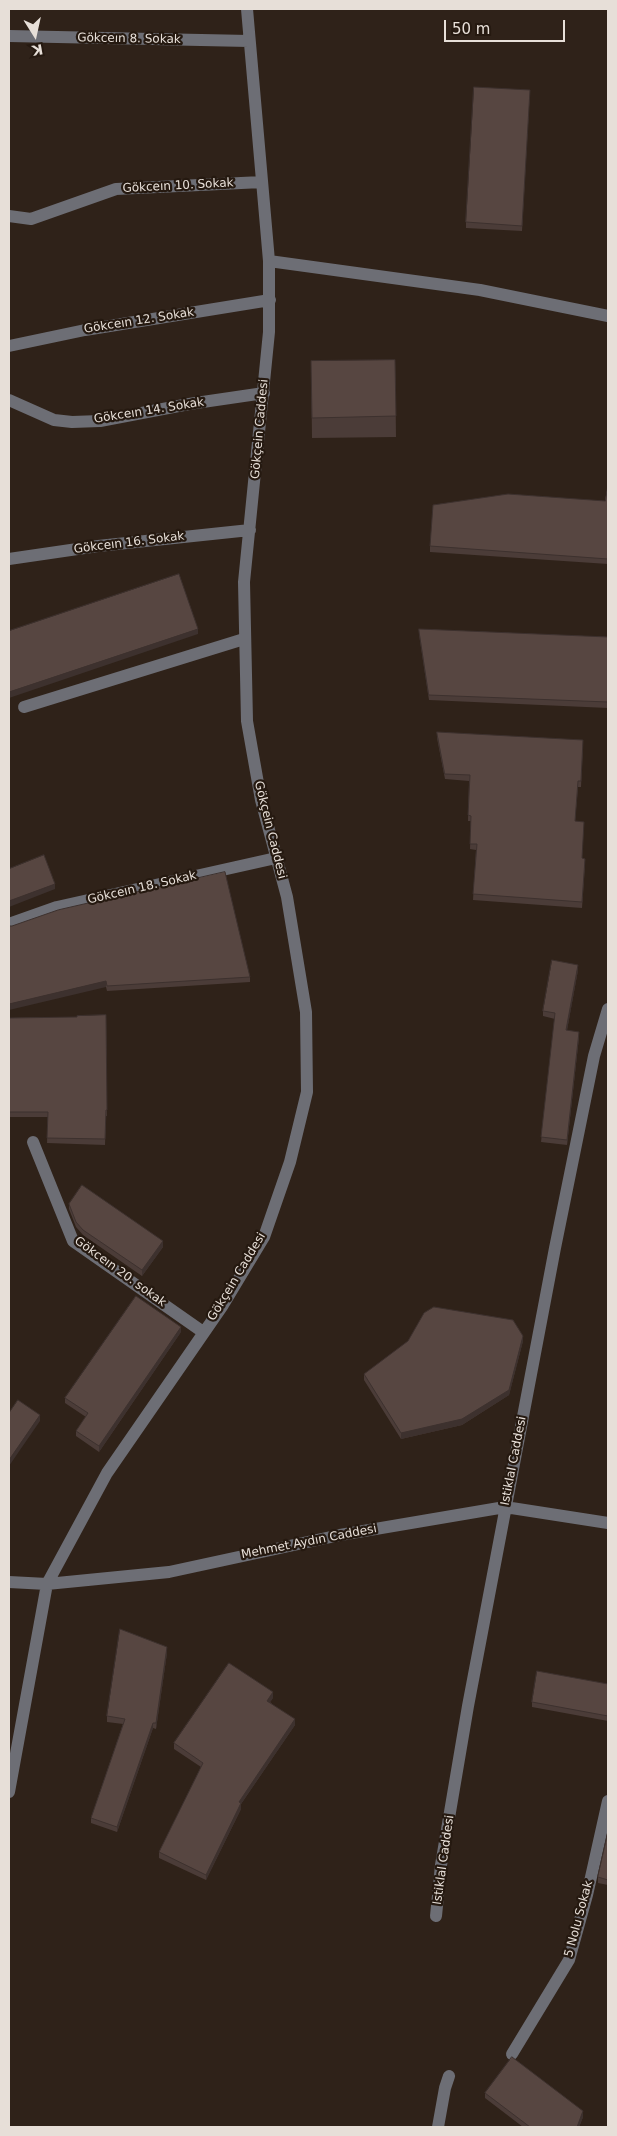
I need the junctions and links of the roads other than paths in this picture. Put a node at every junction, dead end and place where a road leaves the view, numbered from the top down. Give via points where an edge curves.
1 (247, 9) edge
2 (9, 36) edge
3 (249, 41) junction
4 (262, 182) junction
5 (9, 216) edge
6 (269, 261) junction
7 (270, 300) junction
8 (608, 316) edge
9 (9, 346) edge
10 (264, 393) junction
11 (9, 400) edge
12 (250, 530) junction
13 (9, 559) edge
14 (244, 639) junction
15 (24, 707) dead end
16 (276, 858) junction
17 (9, 924) edge
18 (608, 1009) edge
19 (33, 1142) dead end
20 (204, 1332) junction
21 (505, 1507) junction
22 (608, 1523) edge
23 (9, 1582) edge
24 (47, 1584) junction
25 (9, 1792) edge
26 (608, 1801) edge
27 (436, 1916) dead end
28 (512, 2054) dead end
29 (449, 2076) dead end
30 (438, 2127) edge

1 - 3 street, Gökçein Caddesi
2 - 3 street, Gökceın 8. Sokak
3 - 4 street, Gökçein Caddesi
4 - 5 street, Gökceın 10. Sokak via 116,189 31,220
4 - 6 street, Gökçein Caddesi
6 - 7 street, Gökçein Caddesi
6 - 8 street via 480,290
7 - 9 street, Gökceın 12. Sokak via 85,330
7 - 10 street, Gökçein Caddesi
10 - 11 street, Gökceın 14. Sokak via 91,421 54,420
10 - 12 street, Gökçein Caddesi
12 - 13 street, Gökceın 16. Sokak
12 - 14 street, Gökçein Caddesi via 244,582
14 - 15 street
14 - 16 street, Gökçein Caddesi via 247,721 261,800
16 - 17 street, Gökceın 18. Sokak via 57,907
16 - 20 street, Gökçein Caddesi via 287,897 306,1012 307,1092 290,1162 264,1237
18 - 21 street, Istiklal Caddesi via 592,1066
19 - 20 street, Gökceın 20. sokak via 73,1241
20 - 24 street, Gökçein Caddesi via 107,1473
21 - 22 street, Mehmet Aydın Caddesi
21 - 24 street, Mehmet Aydın Caddesi via 340,1535 169,1572
21 - 27 street, Istiklal Caddesi via 444,1847
23 - 24 street, Mehmet Aydın Caddesi
24 - 25 street, Gökçein Caddesi
26 - 28 street, 5 Nolu Sokak via 569,1960
29 - 30 street

